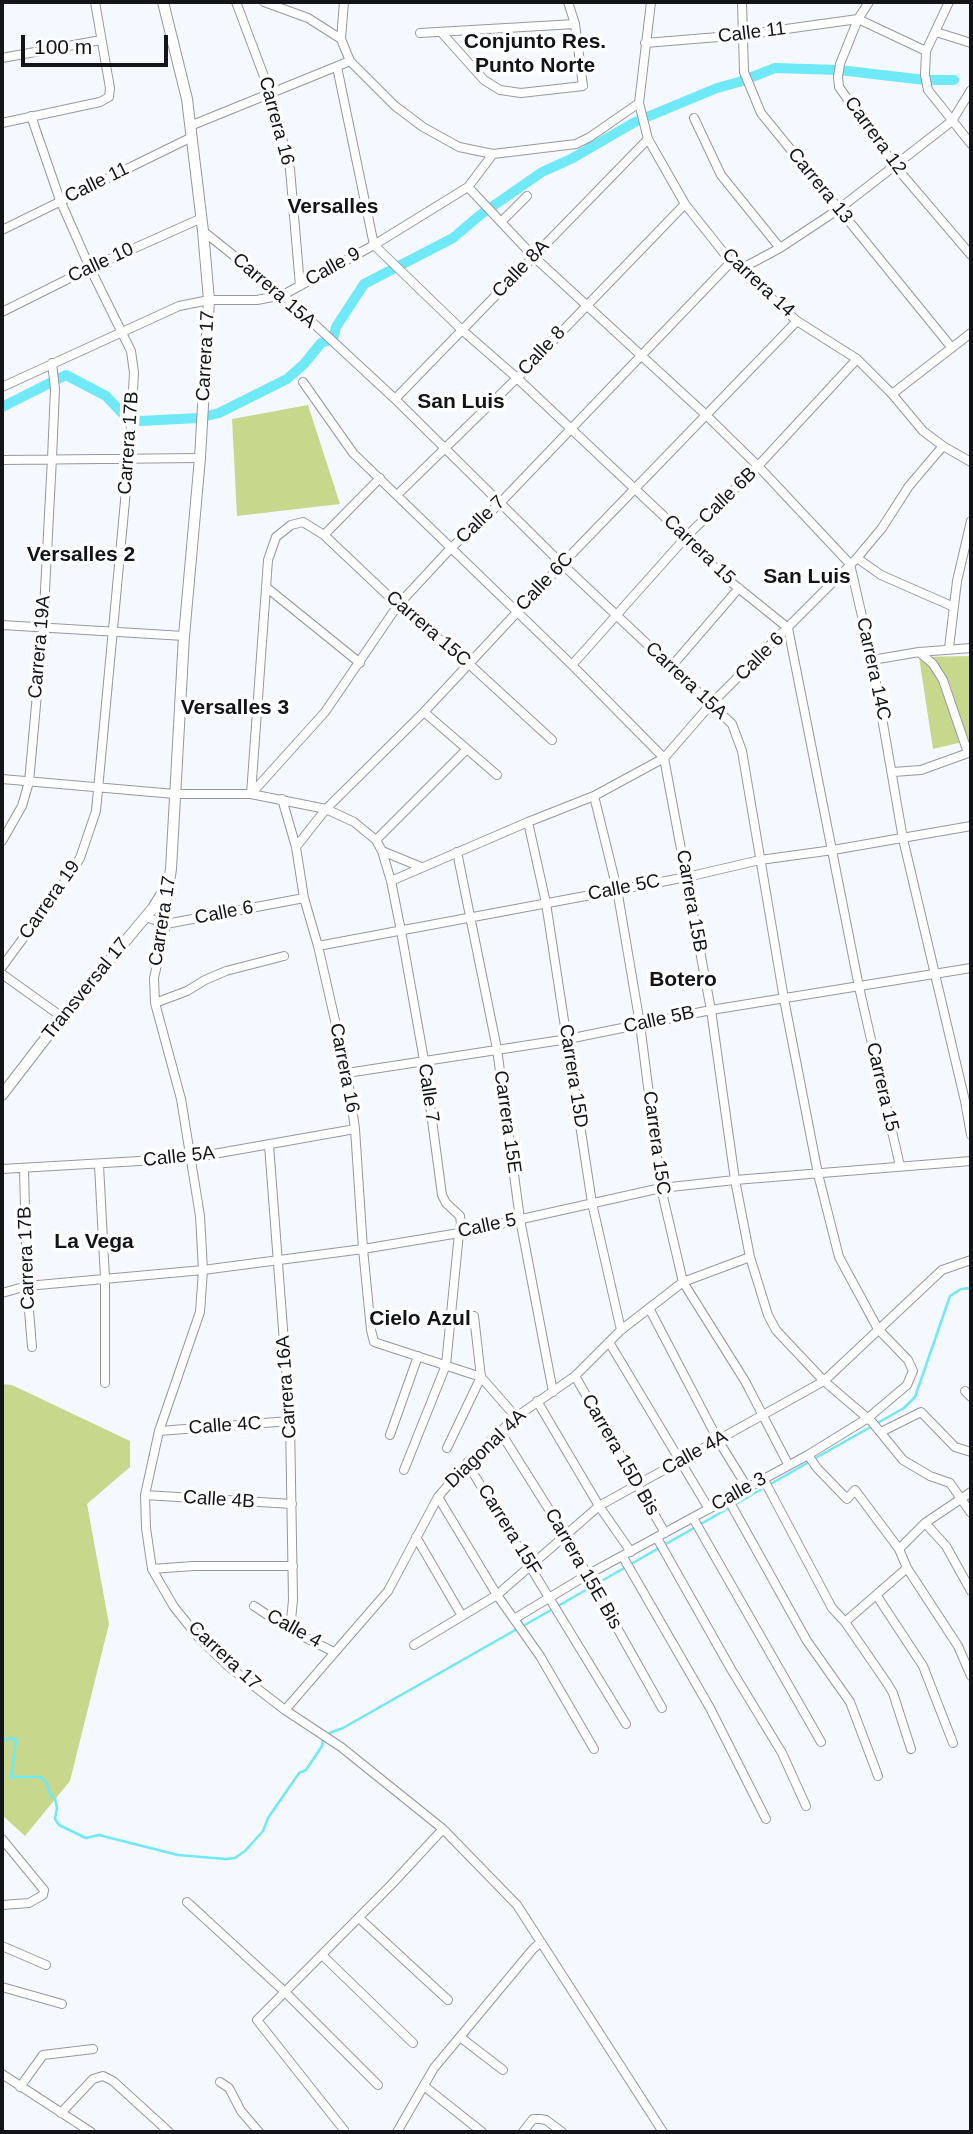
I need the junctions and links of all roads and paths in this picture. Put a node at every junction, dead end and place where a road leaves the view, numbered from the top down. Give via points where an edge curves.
1 (95, 2) edge
2 (163, 2) edge
3 (236, 2) edge
4 (264, 2) edge
5 (344, 2) edge
6 (568, 2) edge
7 (651, 2) edge
8 (742, 2) edge
9 (869, 2) edge
10 (949, 2) edge
11 (858, 19) junction
12 (575, 24) junction
13 (441, 32) junction
14 (936, 32) junction
15 (421, 33) dead end
16 (743, 35) junction
17 (341, 39) junction
18 (101, 40) junction
19 (645, 43) junction
20 (971, 43) edge
21 (926, 51) junction
22 (2, 58) edge
23 (350, 61) junction
24 (337, 67) junction
25 (971, 90) edge
26 (271, 95) junction
27 (639, 103) junction
28 (31, 116) junction
29 (694, 118) dead end
30 (952, 121) junction
31 (2, 123) edge
32 (191, 131) junction
33 (648, 139) junction
34 (971, 144) edge
35 (493, 154) junction
36 (895, 166) junction
37 (468, 187) junction
38 (527, 196) dead end
39 (60, 201) junction
40 (685, 204) junction
41 (839, 209) junction
42 (202, 218) junction
43 (501, 222) junction
44 (2, 230) edge
45 (204, 231) junction
46 (374, 245) junction
47 (780, 248) junction
48 (971, 255) edge
49 (533, 256) junction
50 (731, 262) junction
51 (90, 268) junction
52 (739, 270) junction
53 (300, 286) junction
54 (283, 295) junction
55 (209, 300) junction
56 (586, 304) junction
57 (2, 312) edge
58 (797, 321) junction
59 (461, 330) junction
60 (123, 332) junction
61 (971, 333) edge
62 (952, 348) junction
63 (641, 356) junction
64 (857, 359) junction
65 (52, 363) junction
66 (517, 378) junction
67 (303, 382) dead end
68 (2, 387) edge
69 (892, 394) junction
70 (395, 400) junction
71 (706, 415) junction
72 (570, 429) junction
73 (943, 446) junction
74 (444, 448) junction
75 (52, 458) junction
76 (129, 458) junction
77 (200, 458) junction
78 (2, 460) edge
79 (971, 462) edge
80 (758, 466) junction
81 (380, 478) junction
82 (634, 489) junction
83 (397, 495) junction
84 (499, 504) junction
85 (971, 521) edge
86 (324, 535) junction
87 (686, 537) junction
88 (451, 548) junction
89 (857, 558) junction
90 (562, 564) junction
91 (850, 564) junction
92 (266, 587) junction
93 (739, 588) junction
94 (398, 605) junction
95 (954, 607) junction
96 (517, 612) junction
97 (616, 616) junction
98 (2, 625) edge
99 (43, 628) junction
100 (788, 628) junction
101 (114, 632) junction
102 (184, 636) junction
103 (949, 648) junction
104 (971, 648) edge
105 (919, 652) junction
106 (872, 660) junction
107 (359, 663) junction
108 (468, 663) junction
109 (572, 665) junction
110 (671, 667) junction
111 (711, 704) junction
112 (425, 712) junction
113 (552, 740) dead end
114 (466, 750) junction
115 (970, 752) edge
116 (664, 758) junction
117 (893, 772) junction
118 (497, 775) dead end
119 (2, 779) edge
120 (29, 782) junction
121 (99, 789) junction
122 (175, 793) junction
123 (251, 794) junction
124 (594, 796) junction
125 (282, 799) junction
126 (326, 809) junction
127 (528, 822) junction
128 (971, 826) edge
129 (903, 839) junction
130 (376, 840) junction
131 (2, 841) edge
132 (296, 846) junction
133 (833, 850) junction
134 (382, 851) junction
135 (457, 852) junction
136 (760, 860) junction
137 (421, 867) junction
138 (687, 877) junction
139 (391, 881) junction
140 (169, 882) junction
141 (617, 889) junction
142 (304, 898) junction
143 (546, 903) junction
144 (471, 916) junction
145 (146, 917) junction
146 (166, 924) junction
147 (401, 931) junction
148 (318, 946) junction
149 (284, 956) dead end
150 (2, 967) edge
151 (971, 968) edge
152 (2, 974) edge
153 (934, 974) junction
154 (859, 987) junction
155 (785, 999) junction
156 (155, 1003) junction
157 (710, 1010) junction
158 (62, 1017) junction
159 (640, 1024) junction
160 (568, 1039) junction
161 (497, 1049) junction
162 (424, 1060) junction
163 (347, 1073) junction
164 (2, 1095) edge
165 (968, 1100) edge
166 (355, 1129) junction
167 (971, 1135) edge
168 (269, 1145) junction
169 (191, 1158) junction
170 (971, 1161) edge
171 (99, 1165) junction
172 (900, 1166) junction
173 (2, 1169) edge
174 (24, 1169) junction
175 (818, 1174) junction
176 (735, 1180) junction
177 (661, 1188) junction
178 (592, 1203) junction
179 (520, 1219) junction
180 (458, 1233) junction
181 (363, 1249) junction
182 (750, 1256) junction
183 (278, 1261) junction
184 (971, 1261) edge
185 (203, 1270) junction
186 (105, 1278) junction
187 (683, 1282) junction
188 (27, 1286) junction
189 (2, 1293) edge
190 (649, 1308) junction
191 (474, 1316) dead end
192 (878, 1329) junction
193 (621, 1330) junction
194 (609, 1342) junction
195 (32, 1347) dead end
196 (418, 1356) junction
197 (446, 1365) junction
198 (913, 1371) joint
199 (575, 1376) junction
200 (481, 1377) junction
201 (824, 1381) junction
202 (105, 1383) dead end
203 (553, 1392) junction
204 (537, 1401) junction
205 (516, 1417) junction
206 (762, 1417) junction
207 (290, 1421) junction
208 (875, 1425) junction
209 (159, 1431) junction
210 (502, 1433) junction
211 (390, 1435) dead end
212 (718, 1440) junction
213 (447, 1448) dead end
214 (971, 1452) edge
215 (810, 1457) junction
216 (680, 1462) junction
217 (467, 1463) junction
218 (788, 1464) junction
219 (404, 1470) dead end
220 (764, 1481) junction
221 (637, 1485) junction
222 (747, 1487) junction
223 (971, 1492) edge
224 (145, 1495) junction
225 (438, 1497) junction
226 (963, 1499) junction
227 (729, 1502) junction
228 (292, 1504) junction
229 (599, 1506) junction
230 (709, 1508) junction
231 (971, 1513) edge
232 (695, 1520) junction
233 (925, 1523) junction
234 (565, 1535) junction
235 (416, 1537) junction
236 (663, 1542) junction
237 (899, 1549) junction
238 (628, 1561) junction
239 (531, 1565) junction
240 (293, 1566) junction
241 (907, 1568) junction
242 (152, 1569) junction
243 (587, 1576) junction
244 (971, 1591) edge
245 (497, 1595) junction
246 (877, 1596) junction
247 (551, 1598) junction
248 (254, 1606) dead end
249 (462, 1616) junction
250 (845, 1622) junction
251 (518, 1626) junction
252 (290, 1630) junction
253 (414, 1645) dead end
254 (334, 1651) junction
255 (971, 1676) edge
256 (662, 1708) dead end
257 (285, 1710) junction
258 (626, 1724) dead end
259 (821, 1742) dead end
260 (953, 1743) dead end
261 (594, 1749) dead end
262 (911, 1749) dead end
263 (878, 1776) dead end
264 (806, 1806) dead end
265 (766, 1819) dead end
266 (443, 1829) junction
267 (2, 1839) edge
268 (187, 1902) dead end
269 (2, 1905) edge
270 (359, 1917) junction
271 (541, 1942) junction
272 (2, 1946) edge
273 (322, 1955) junction
274 (46, 1965) dead end
275 (2, 1987) edge
276 (285, 1992) junction
277 (448, 2000) dead end
278 (62, 2004) dead end
279 (460, 2037) junction
280 (413, 2043) dead end
281 (93, 2049) dead end
282 (503, 2070) dead end
283 (2, 2074) edge
284 (220, 2082) dead end
285 (378, 2085) dead end
286 (424, 2086) junction
287 (20, 2087) junction
288 (61, 2113) junction
289 (344, 2130) dead end
290 (91, 2132) edge
291 (169, 2132) edge
292 (259, 2132) edge
293 (397, 2132) edge
294 (482, 2132) edge
295 (523, 2132) edge
296 (562, 2132) edge
297 (663, 2132) edge

1 - 18 street
2 - 32 street, Carrera 17
3 - 26 street, Carrera 16
4 - 17 street via 308,18
5 - 17 street
6 - 12 street
7 - 19 street, Carrera 14
8 - 16 street, Carrera 13
9 - 11 street, Carrera 12
10 - 14 street
11 - 16 street, Calle 11
11 - 21 street
11 - 36 street, Carrera 12 via 840,64 839,87
12 - 13 street
12 - 13 street via 583,86 521,93 500,90 484,80
13 - 15 street
14 - 20 street
14 - 21 street
16 - 19 street, Calle 11
16 - 41 street, Carrera 13 via 744,72 761,113
17 - 23 street
18 - 22 street
18 - 28 street via 108,97
19 - 27 street, Carrera 14
21 - 30 street via 928,90
23 - 24 street, Calle 11
23 - 35 street via 423,127 459,147
24 - 26 street, Calle 11
24 - 46 street
25 - 30 street
26 - 32 street, Calle 11
26 - 53 street, Carrera 16 via 290,169
27 - 33 street, Carrera 14
27 - 35 street via 576,144
28 - 31 street
28 - 39 street, Carrera 17B
29 - 47 street via 721,175
30 - 34 street
30 - 36 street
32 - 39 street, Calle 11
32 - 42 street, Carrera 17
33 - 40 street, Carrera 14
33 - 49 street, Calle 8A
35 - 37 street, Calle 9
36 - 41 street
36 - 48 street, Carrera 12
37 - 43 street
37 - 46 street, Calle 9
38 - 43 street
39 - 44 street, Calle 11
39 - 51 street, Carrera 17B
40 - 50 street, Carrera 14
40 - 56 street, Calle 8
41 - 47 street
41 - 62 street, Carrera 13
42 - 45 street, Carrera 17
42 - 51 street, Calle 10
43 - 49 street
45 - 54 street, Carrera 15A
45 - 55 street, Carrera 17
46 - 53 street, Calle 9
46 - 59 street, Carrera 15
47 - 52 street
49 - 56 street
49 - 59 street, Calle 8A
50 - 52 street, Carrera 14
50 - 63 street, Calle 7
51 - 57 street, Calle 10
51 - 60 street, Carrera 17B
52 - 58 street, Carrera 14
53 - 54 street, Calle 9
54 - 55 street, Calle 9
54 - 70 street, Carrera 15A
55 - 60 street, Calle 9 via 179,306
55 - 77 street, Carrera 17
56 - 63 street
56 - 66 street, Calle 8
58 - 64 street, Carrera 14
58 - 71 street, Calle 6C
59 - 66 street, Carrera 15
59 - 70 street, Calle 8A
60 - 65 street, Calle 9
60 - 76 street, Carrera 17B via 132,362
61 - 62 street
62 - 69 street
63 - 71 street
63 - 72 street, Calle 7
64 - 69 street, Carrera 14
64 - 80 street, Calle 6B
65 - 68 street, Calle 9
65 - 75 street, Carrera 19A
66 - 72 street, Carrera 15
66 - 74 street, Calle 8
67 - 81 street via 353,453
69 - 73 street, Carrera 14 via 923,431
70 - 74 street, Carrera 15A
71 - 80 street
71 - 82 street, Calle 6C
72 - 82 street, Carrera 15
72 - 84 street, Calle 7
73 - 79 street, Carrera 14
73 - 89 street, Calle 6
74 - 83 street, Calle 8
74 - 84 street, Carrera 15A
75 - 76 street
75 - 78 street
75 - 99 street, Carrera 19A
76 - 77 street
76 - 101 street, Carrera 17B
77 - 102 street, Carrera 17
80 - 87 street, Calle 6B
80 - 91 street
81 - 83 street
81 - 86 street
82 - 87 street, Carrera 15
82 - 90 street, Calle 6C
83 - 88 street
84 - 88 street, Calle 7
84 - 90 street, Carrera 15A
85 - 95 street
86 - 92 street, Carrera 15C via 303,522 276,537
86 - 94 street, Carrera 15C
87 - 93 street, Carrera 15
87 - 97 street, Calle 6B
88 - 94 street, Calle 7
88 - 96 street
89 - 91 street, Calle 6
89 - 95 street via 881,575
90 - 96 street, Calle 6C
90 - 97 street, Carrera 15A
91 - 100 street, Calle 6
91 - 106 street, Carrera 14C
92 - 107 street
92 - 123 street
93 - 100 street, Carrera 15
93 - 110 street
94 - 107 street, Calle 7
94 - 108 street, Carrera 15C
95 - 103 street
96 - 108 street, Calle 6C
96 - 109 street
97 - 109 street, Calle 6B
97 - 110 street, Carrera 15A
98 - 99 street
99 - 101 street
99 - 120 street, Carrera 19A
100 - 111 street, Calle 6
100 - 133 street, Carrera 15
101 - 102 street
101 - 121 street, Carrera 17B
102 - 122 street, Carrera 17
103 - 104 street
103 - 105 street
105 - 106 street
105 - 115 street via 943,680
106 - 117 street, Carrera 14C
107 - 123 street, Calle 7 via 325,712
108 - 112 street, Calle 6C
108 - 113 street, Carrera 15C
109 - 116 street
110 - 111 street, Carrera 15A
111 - 116 street, Calle 6
111 - 136 street, Carrera 15A via 732,724 742,751
112 - 114 street
112 - 126 street, Calle 6C
114 - 118 street
114 - 130 street
115 - 117 street via 921,770
116 - 124 street, Calle 6
116 - 138 street, Carrera 15B
117 - 129 street, Carrera 14C
119 - 120 street, Calle 7
120 - 121 street, Calle 7
120 - 131 street, Carrera 19A via 22,806
121 - 122 street, Calle 7
121 - 150 street, Carrera 19 via 80,858
122 - 123 street, Calle 7
122 - 140 street, Carrera 17
123 - 125 street, Calle 7
124 - 127 street, Calle 6
124 - 141 street, Carrera 15C
125 - 126 street, Calle 7
125 - 132 street, Carrera 16
126 - 130 street, Calle 7 via 354,822
126 - 132 street, Calle 6C
127 - 135 street, Calle 6
127 - 143 street, Carrera 15D
128 - 129 street, Calle 5C
129 - 133 street, Calle 5C
129 - 153 street, Carrera 14C
130 - 134 street, Calle 7
132 - 142 street, Carrera 16
133 - 136 street, Calle 5C
133 - 154 street, Carrera 15
134 - 137 street
134 - 139 street, Calle 7
135 - 137 street, Calle 6
135 - 144 street, Carrera 15E
136 - 138 street, Calle 5C
136 - 155 street, Carrera 15A
137 - 139 street, Calle 6
138 - 141 street, Calle 5C
138 - 157 street, Carrera 15B
139 - 147 street, Calle 7
140 - 145 street, Transversal 17
140 - 146 street, Carrera 17
141 - 143 street, Calle 5C
141 - 159 street, Carrera 15C
142 - 146 street, Calle 6
142 - 148 street, Carrera 16
143 - 144 street, Calle 5C
143 - 160 street, Carrera 15D
144 - 147 street, Calle 5C
144 - 161 street, Carrera 15E
145 - 146 street, Calle 6
145 - 158 street, Transversal 17
146 - 156 street, Carrera 17 via 154,978
147 - 148 street, Calle 5C
147 - 162 street, Calle 7
148 - 163 street, Carrera 16
149 - 156 street via 226,971
151 - 153 street, Calle 5B
152 - 158 street
153 - 154 street, Calle 5B
153 - 165 street, Carrera 14C
154 - 155 street, Calle 5B
154 - 172 street, Carrera 15
155 - 157 street, Calle 5B
155 - 175 street, Carrera 15A
156 - 169 street, Carrera 17
157 - 159 street, Calle 5B
157 - 176 street, Carrera 15B
158 - 164 street, Transversal 17
159 - 160 street, Calle 5B
159 - 177 street, Carrera 15C
160 - 161 street, Calle 5B
160 - 178 street, Carrera 15D
161 - 162 street, Calle 5B
161 - 179 street, Carrera 15E
162 - 163 street, Calle 5B
162 - 180 street, Calle 7 via 442,1195 460,1216
163 - 166 street, Carrera 16
165 - 167 street, Carrera 14C
166 - 168 street, Calle 5A
166 - 181 street, Carrera 16
168 - 169 street, Calle 5A
168 - 183 street, Carrera 16A
169 - 171 street, Calle 5A
169 - 185 street, Carrera 17
170 - 172 street, Calle 5
171 - 174 street, Calle 5A
171 - 186 street
172 - 175 street, Calle 5
173 - 174 street, Calle 5A
174 - 188 street, Carrera 17B
175 - 176 street, Calle 5
175 - 192 street, Carrera 15A via 839,1257
176 - 177 street, Calle 5
176 - 182 street, Carrera 15B
177 - 178 street, Calle 5
177 - 187 street, Carrera 15C
178 - 179 street, Calle 5
178 - 193 street, Carrera 15D
179 - 180 street, Calle 5
179 - 203 street, Carrera 15E
180 - 181 street, Calle 5
180 - 197 street, Calle 7
181 - 183 street, Calle 5
181 - 196 street, Carrera 16 via 374,1342
182 - 187 street, Diagonal 4A
182 - 201 street, Carrera 15B via 776,1330
183 - 185 street, Calle 5
183 - 207 street, Carrera 16A
184 - 192 street, Calle 4A via 942,1270
185 - 186 street, Calle 5
185 - 209 street, Carrera 17 via 200,1312
186 - 188 street, Calle 5
186 - 202 street
187 - 190 street, Diagonal 4A
187 - 206 street, Carrera 15C via 745,1381
188 - 189 street, Calle 5
188 - 195 street, Carrera 17B
190 - 193 street, Diagonal 4A
190 - 212 street
191 - 200 street
192 - 198 street, Carrera 15A
192 - 201 street, Calle 4A
193 - 194 street, Diagonal 4A
194 - 199 street, Diagonal 4A
194 - 216 street
196 - 197 street
196 - 211 street
197 - 200 street
197 - 219 street, Calle 7
198 - 208 street, Calle 3
199 - 203 street, Diagonal 4A
199 - 221 street, Carrera 15D Bis
200 - 205 street
200 - 213 street
201 - 206 street, Calle 4A
201 - 208 street, Carrera 15B
203 - 204 street, Diagonal 4A
204 - 205 street, Diagonal 4A
204 - 229 street
205 - 210 street, Diagonal 4A
206 - 212 street, Calle 4A
206 - 218 street, Carrera 15C
207 - 209 street, Calle 4C
207 - 228 street, Carrera 16A
208 - 214 street via 921,1412 955,1447
208 - 215 street, Calle 3
208 - 226 street, Carrera 15B via 903,1460 950,1483
209 - 224 street, Carrera 17
210 - 217 street, Diagonal 4A
210 - 234 street, Carrera 15E Bis
212 - 216 street, Calle 4A
212 - 222 street
215 - 218 street, Calle 3
215 - 237 street via 847,1499 855,1490
216 - 221 street, Calle 4A
216 - 230 street
217 - 225 street, Diagonal 4A
217 - 239 street, Carrera 15F
218 - 220 street, Calle 3
220 - 222 street, Calle 3
220 - 250 street via 832,1608
221 - 229 street, Calle 4A
221 - 236 street, Carrera 15D Bis
222 - 227 street, Calle 3
223 - 226 street
224 - 228 street, Calle 4B
224 - 242 street, Carrera 17
225 - 235 street, Diagonal 4A
225 - 245 street
226 - 231 street, Carrera 15B
226 - 233 street
227 - 230 street, Calle 3
227 - 263 street via 807,1641 850,1702
228 - 240 street, Carrera 16A
229 - 234 street, Calle 4A
229 - 238 street
230 - 232 street, Calle 3
232 - 236 street, Calle 3
232 - 259 street
233 - 237 street
233 - 244 street via 946,1546
234 - 239 street, Calle 4A
234 - 243 street, Carrera 15E Bis
235 - 249 street
235 - 254 street, Diagonal 4A via 388,1591
236 - 238 street, Calle 3
236 - 264 street, Carrera 15D Bis via 782,1753
237 - 241 street
238 - 243 street, Calle 3
238 - 265 street
239 - 245 street, Calle 4A
239 - 247 street, Carrera 15F
240 - 242 street
240 - 252 street, Carrera 16A
241 - 246 street
241 - 255 street via 958,1646
242 - 257 street, Carrera 17 via 199,1638
243 - 247 street, Calle 3
243 - 256 street, Carrera 15E Bis
245 - 249 street, Calle 4A
245 - 251 street
246 - 250 street
246 - 260 street via 923,1666
247 - 251 street
247 - 258 street, Carrera 15F
248 - 252 street, Calle 4
249 - 253 street, Calle 4A
250 - 262 street via 893,1693
251 - 261 street
252 - 254 street, Calle 4
254 - 257 street, Diagonal 4A
257 - 266 street, Carrera 17 via 341,1747
266 - 270 street
266 - 271 street, Carrera 17 via 517,1905
267 - 269 street via 44,1890 29,1903
268 - 276 street
270 - 273 street
270 - 277 street
271 - 279 street
271 - 297 street, Carrera 17
272 - 274 street
273 - 276 street
273 - 280 street
275 - 278 street
276 - 285 street
276 - 289 street via 257,2020
279 - 282 street
279 - 286 street
281 - 287 street via 43,2055
283 - 287 street
284 - 292 street
286 - 293 street
286 - 294 street
287 - 288 street
288 - 290 street
288 - 291 street via 93,2079 103,2076
295 - 296 street via 533,2119 540,2119

